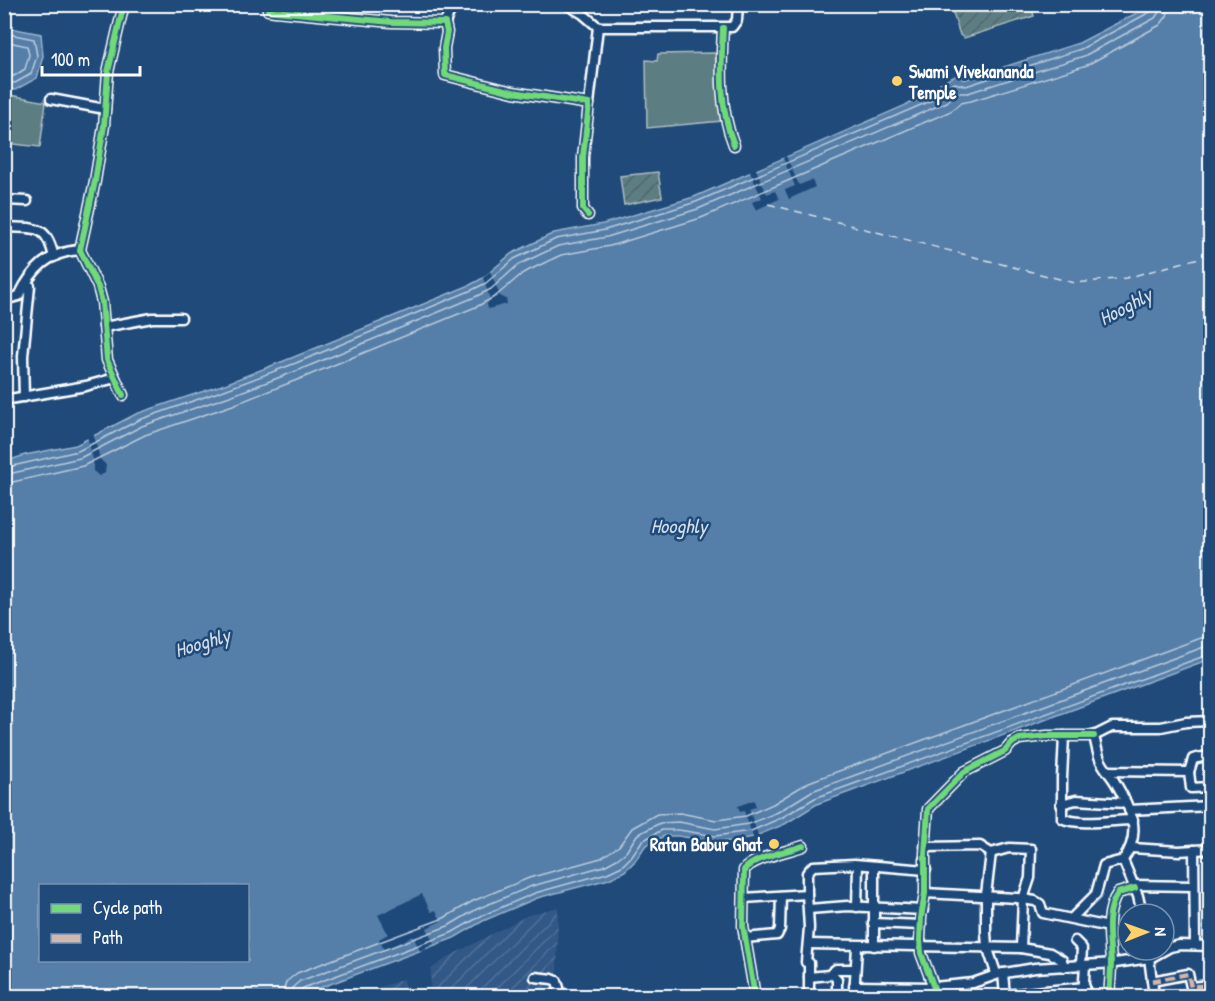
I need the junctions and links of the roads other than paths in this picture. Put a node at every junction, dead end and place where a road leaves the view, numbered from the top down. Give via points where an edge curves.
1 (124, 4) edge
2 (268, 4) edge
3 (458, 4) edge
4 (566, 4) edge
5 (738, 4) edge
6 (445, 23) junction
7 (598, 27) junction
8 (723, 28) junction
9 (51, 99) dead end
10 (589, 104) junction
11 (105, 109) junction
12 (734, 145) dead end
13 (4, 200) edge
14 (27, 201) dead end
15 (588, 215) dead end
16 (4, 227) edge
17 (80, 250) junction
18 (54, 258) junction
19 (30, 286) dead end
20 (4, 300) edge
21 (181, 318) dead end
22 (104, 327) junction
23 (115, 378) junction
24 (123, 395) dead end
25 (24, 397) junction
26 (4, 400) edge
27 (1210, 721) edge
28 (1064, 736) junction
29 (1094, 736) junction
30 (1210, 757) edge
31 (1108, 771) junction
32 (1189, 772) junction
33 (1210, 787) edge
34 (1061, 804) junction
35 (1128, 806) junction
36 (1210, 806) edge
37 (1133, 820) junction
38 (803, 846) dead end
39 (925, 847) junction
40 (1132, 848) junction
41 (1210, 849) edge
42 (1194, 850) junction
43 (991, 853) junction
44 (1123, 860) junction
45 (858, 865) junction
46 (874, 866) junction
47 (926, 870) junction
48 (1193, 886) junction
49 (1134, 887) junction
50 (925, 893) junction
51 (807, 894) junction
52 (986, 895) junction
53 (782, 896) junction
54 (744, 897) junction
55 (1023, 899) junction
56 (1138, 902) edge
57 (857, 907) junction
58 (874, 908) junction
59 (809, 909) junction
60 (923, 910) junction
61 (1072, 918) junction
62 (873, 923) junction
63 (921, 925) junction
64 (1109, 927) junction
65 (745, 938) junction
66 (1076, 941) dead end
67 (808, 944) junction
68 (1195, 945) junction
69 (874, 946) junction
70 (987, 946) junction
71 (1210, 946) edge
72 (858, 947) junction
73 (1176, 947) edge
74 (921, 948) junction
75 (1021, 948) junction
76 (1116, 962) edge
77 (1150, 962) edge
78 (1111, 963) junction
79 (1083, 965) junction
80 (1064, 967) junction
81 (855, 969) junction
82 (832, 974) junction
83 (1001, 974) junction
84 (535, 977) dead end
85 (809, 977) junction
86 (1152, 981) junction
87 (1210, 985) edge
88 (854, 987) junction
89 (904, 987) junction
90 (934, 987) junction
91 (1085, 987) junction
92 (558, 996) edge
93 (755, 996) edge
94 (809, 996) edge
95 (837, 996) edge
96 (854, 996) edge
97 (904, 996) edge
98 (937, 996) edge
99 (1005, 996) edge
100 (1083, 996) edge
101 (1109, 996) edge
102 (1154, 996) edge

1 - 11 street via 108,72
2 - 6 street via 268,10 286,12
3 - 6 street
4 - 7 street
5 - 8 street via 737,20 732,27
6 - 10 street via 445,75 513,92
7 - 8 street
7 - 10 street
8 - 12 street via 726,126
9 - 11 street
10 - 15 street via 583,174 583,209
11 - 17 street
13 - 14 street
16 - 18 street via 43,232 49,238
17 - 18 street
17 - 22 street via 98,287
18 - 20 street via 40,264 28,277 19,296
19 - 25 street via 23,356
21 - 22 street via 152,318
22 - 23 street via 107,360
23 - 24 street
23 - 25 street
25 - 26 street
27 - 29 street via 1161,728 1112,727
28 - 29 street
28 - 34 street
28 - 39 street via 1019,739 1005,751 964,772 928,808
29 - 31 street via 1100,761
30 - 32 street via 1193,759
31 - 32 street
31 - 35 street
32 - 33 street via 1191,788
34 - 35 street via 1076,800
34 - 37 street via 1062,816 1068,821
35 - 36 street
35 - 37 street
37 - 40 street
38 - 54 street via 747,866
39 - 43 street via 980,846
39 - 47 street
40 - 42 street
40 - 44 street
41 - 42 street
42 - 48 street
43 - 52 street
43 - 55 street via 1009,848 1031,849 1030,878
44 - 49 street
44 - 61 street via 1104,865 1096,894
45 - 46 street
45 - 51 street via 810,867
45 - 57 street
46 - 47 street
46 - 58 street
47 - 50 street
48 - 49 street
48 - 68 street
49 - 56 street
49 - 64 street via 1115,897
50 - 52 street
50 - 60 street
51 - 53 street
51 - 59 street
52 - 55 street
52 - 70 street
53 - 54 street
53 - 65 street via 777,935
54 - 65 street
55 - 61 street via 1040,904 1043,912
55 - 75 street
57 - 58 street
57 - 59 street
58 - 60 street
58 - 62 street
59 - 67 street
60 - 63 street
61 - 64 street
62 - 63 street
62 - 69 street
63 - 74 street
64 - 78 street
65 - 93 street
66 - 79 street via 1082,948
67 - 72 street
67 - 85 street
68 - 71 street
68 - 73 street
69 - 72 street
69 - 74 street
70 - 74 street
70 - 75 street
70 - 83 street via 996,972
72 - 81 street
74 - 90 street
75 - 80 street via 1050,953 1062,960
76 - 78 street
77 - 86 street
78 - 79 street
78 - 101 street
79 - 80 street
79 - 91 street
80 - 83 street
81 - 82 street via 836,969
81 - 88 street
82 - 85 street
82 - 95 street via 837,979
83 - 90 street via 973,983
83 - 99 street
84 - 92 street via 557,981
85 - 94 street
86 - 87 street via 1188,974 1191,987
86 - 102 street
88 - 89 street
88 - 96 street
89 - 90 street
89 - 97 street
90 - 98 street
91 - 99 street
91 - 100 street

